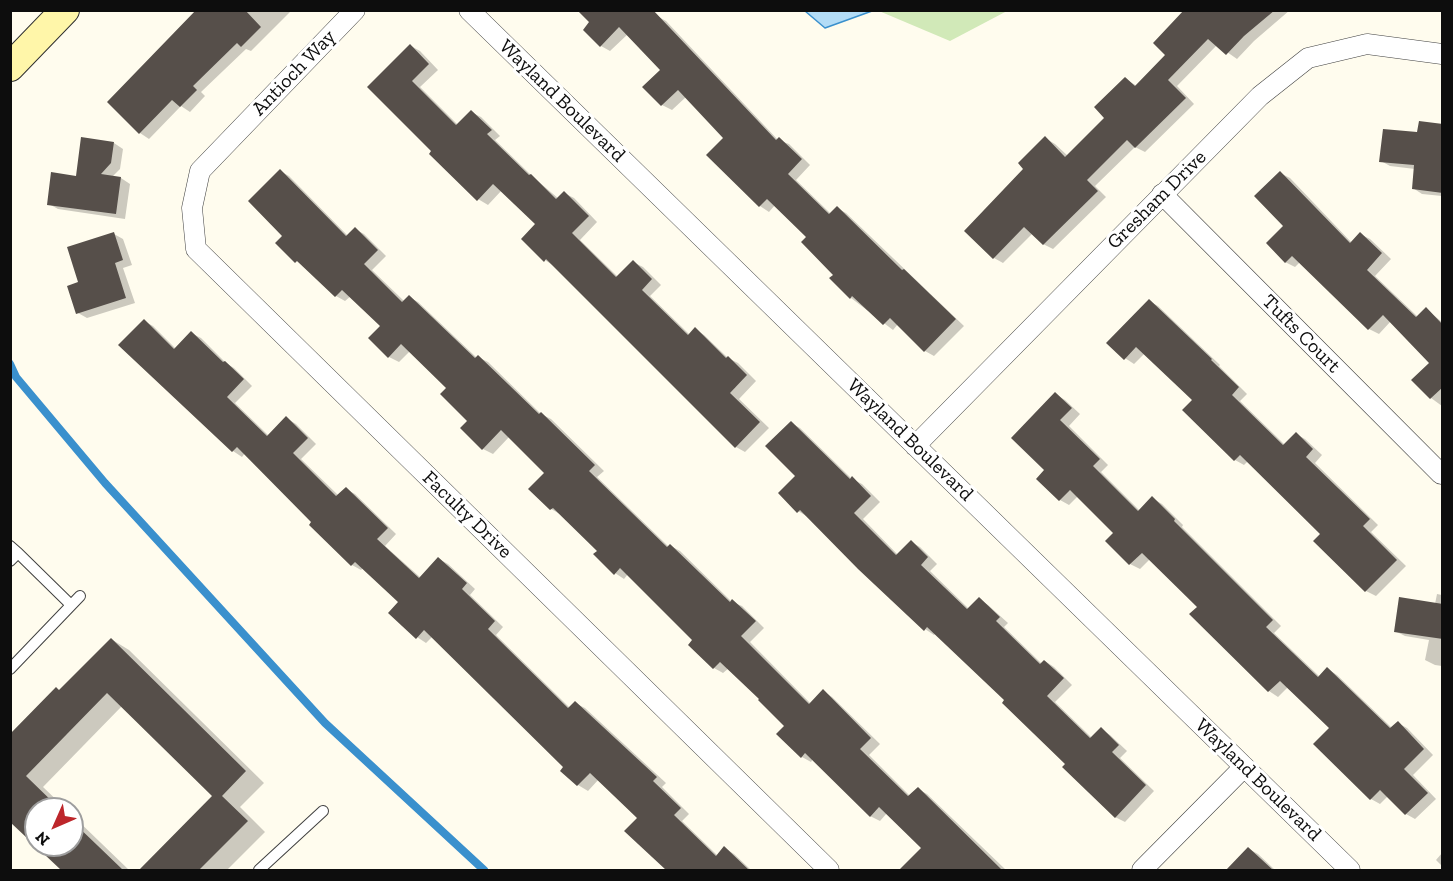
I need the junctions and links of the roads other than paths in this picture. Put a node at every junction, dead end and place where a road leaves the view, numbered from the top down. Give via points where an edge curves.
1 (65, 10) edge
2 (354, 10) edge
3 (469, 10) edge
4 (1443, 54) edge
5 (10, 66) edge
6 (233, 136) joint
7 (1162, 194) junction
8 (915, 446) junction
9 (1441, 474) edge
10 (13, 553) edge
11 (80, 596) dead end
12 (71, 606) junction
13 (10, 669) edge
14 (1244, 767) junction
15 (323, 811) dead end
16 (259, 870) edge
17 (829, 870) edge
18 (1142, 870) edge
19 (1350, 870) edge

1 - 5 main road
2 - 6 street, Antioch Way
3 - 8 street, Wayland Boulevard
4 - 7 street, Gresham Drive via 1367,44 1308,58 1260,96
6 - 17 street, Faculty Drive via 200,171 192,208 196,249
7 - 8 street, Gresham Drive
7 - 9 street, Tufts Court
8 - 14 street, Wayland Boulevard
10 - 12 lane
11 - 12 lane
12 - 13 lane
14 - 18 street
14 - 19 street, Wayland Boulevard
15 - 16 lane

